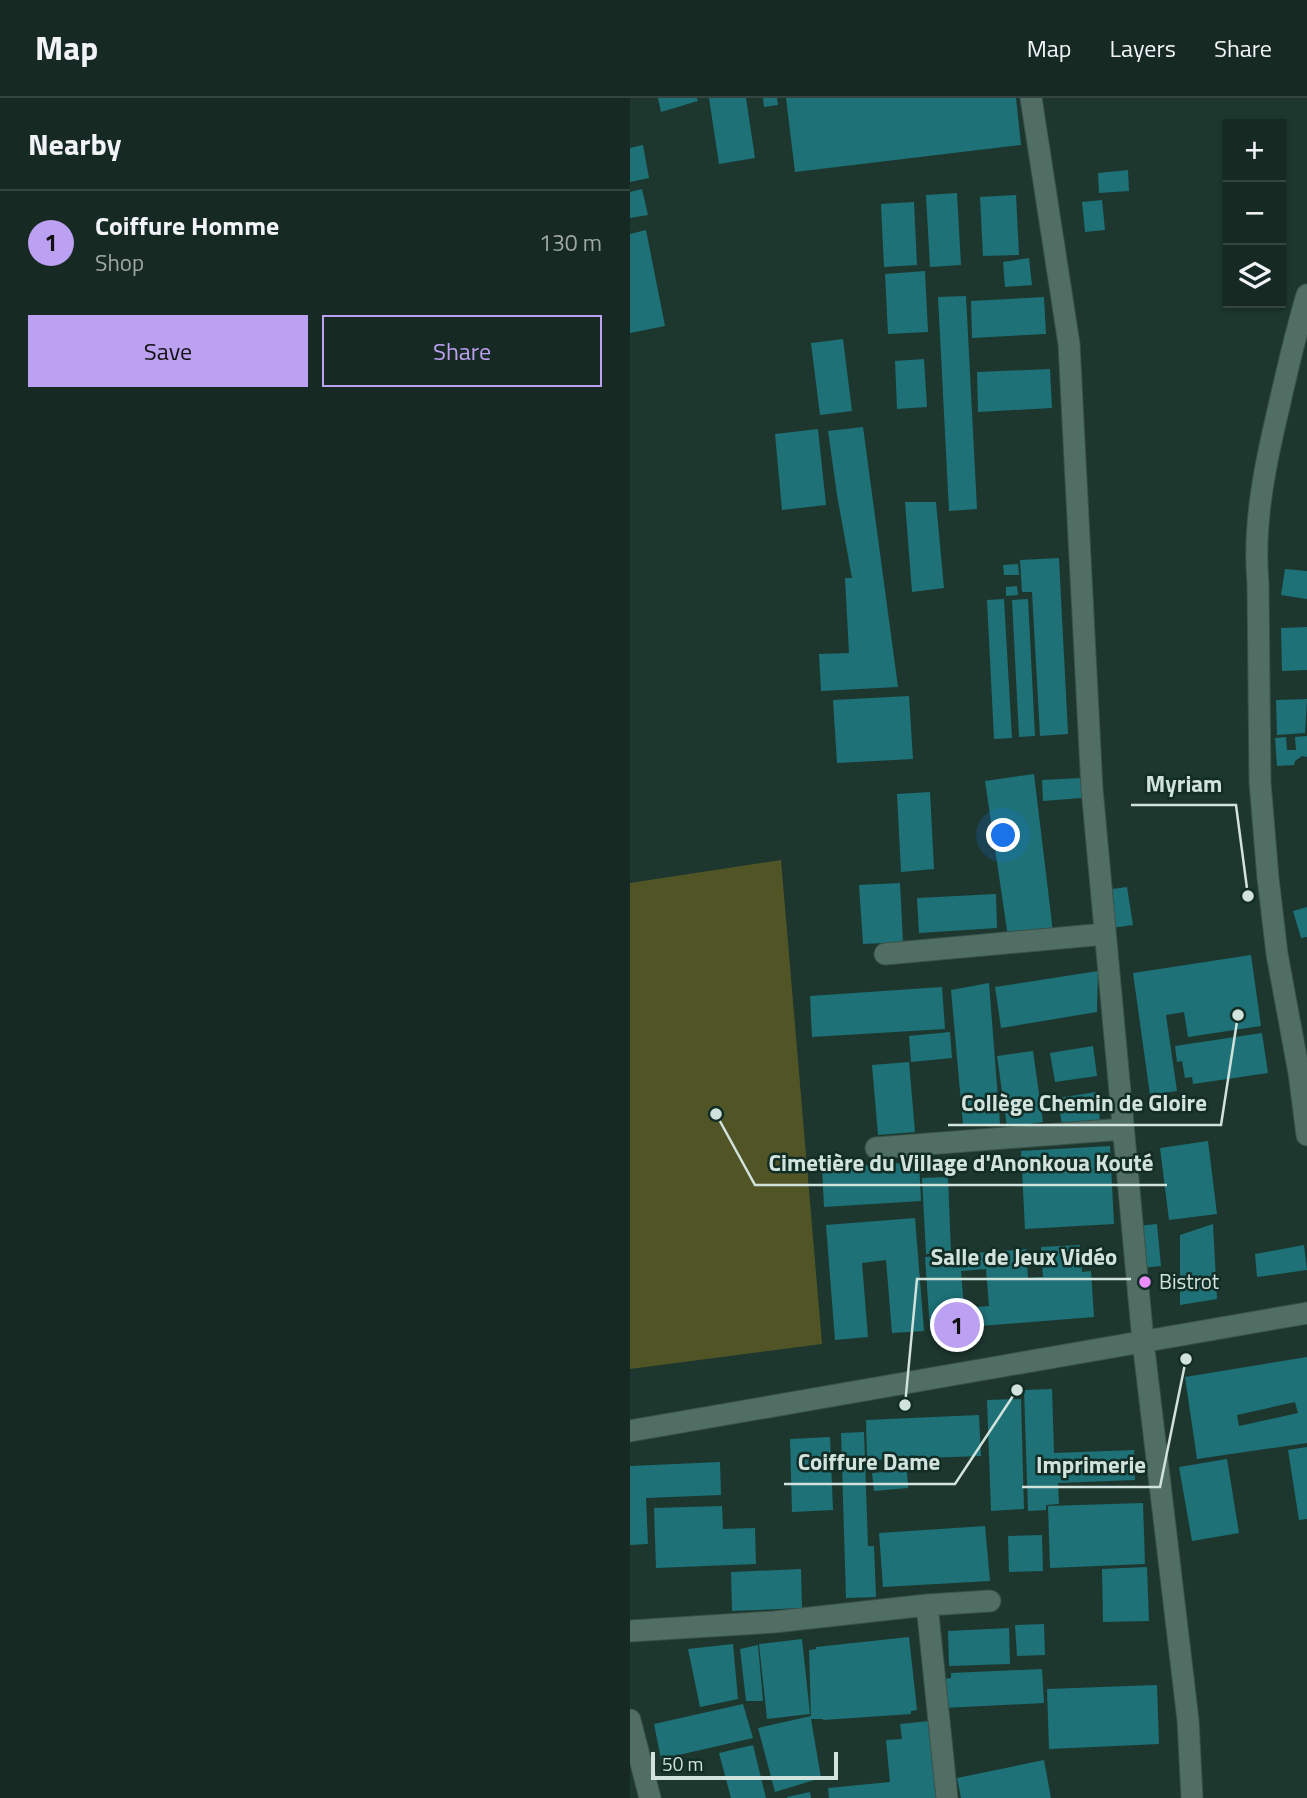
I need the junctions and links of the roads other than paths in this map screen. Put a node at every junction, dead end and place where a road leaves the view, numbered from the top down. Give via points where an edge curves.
1 (1031, 98) edge
2 (1307, 295) edge
3 (1105, 934) junction
4 (885, 954) dead end
5 (1123, 1129) junction
6 (1307, 1135) edge
7 (876, 1148) dead end
8 (1307, 1312) edge
9 (1143, 1341) junction
10 (630, 1432) edge
11 (990, 1601) dead end
12 (927, 1605) junction
13 (630, 1631) edge
14 (630, 1720) edge
15 (650, 1798) edge
16 (947, 1798) edge
17 (1192, 1798) edge

1 - 3 street via 1069,344 1092,789
2 - 6 street via 1264,471 1256,555 1260,782 1267,864
3 - 4 street
3 - 5 street
5 - 7 street
5 - 9 street
8 - 9 street
9 - 10 street
9 - 17 street via 1188,1720
11 - 12 street
12 - 13 street via 775,1622
12 - 16 street
14 - 15 street

